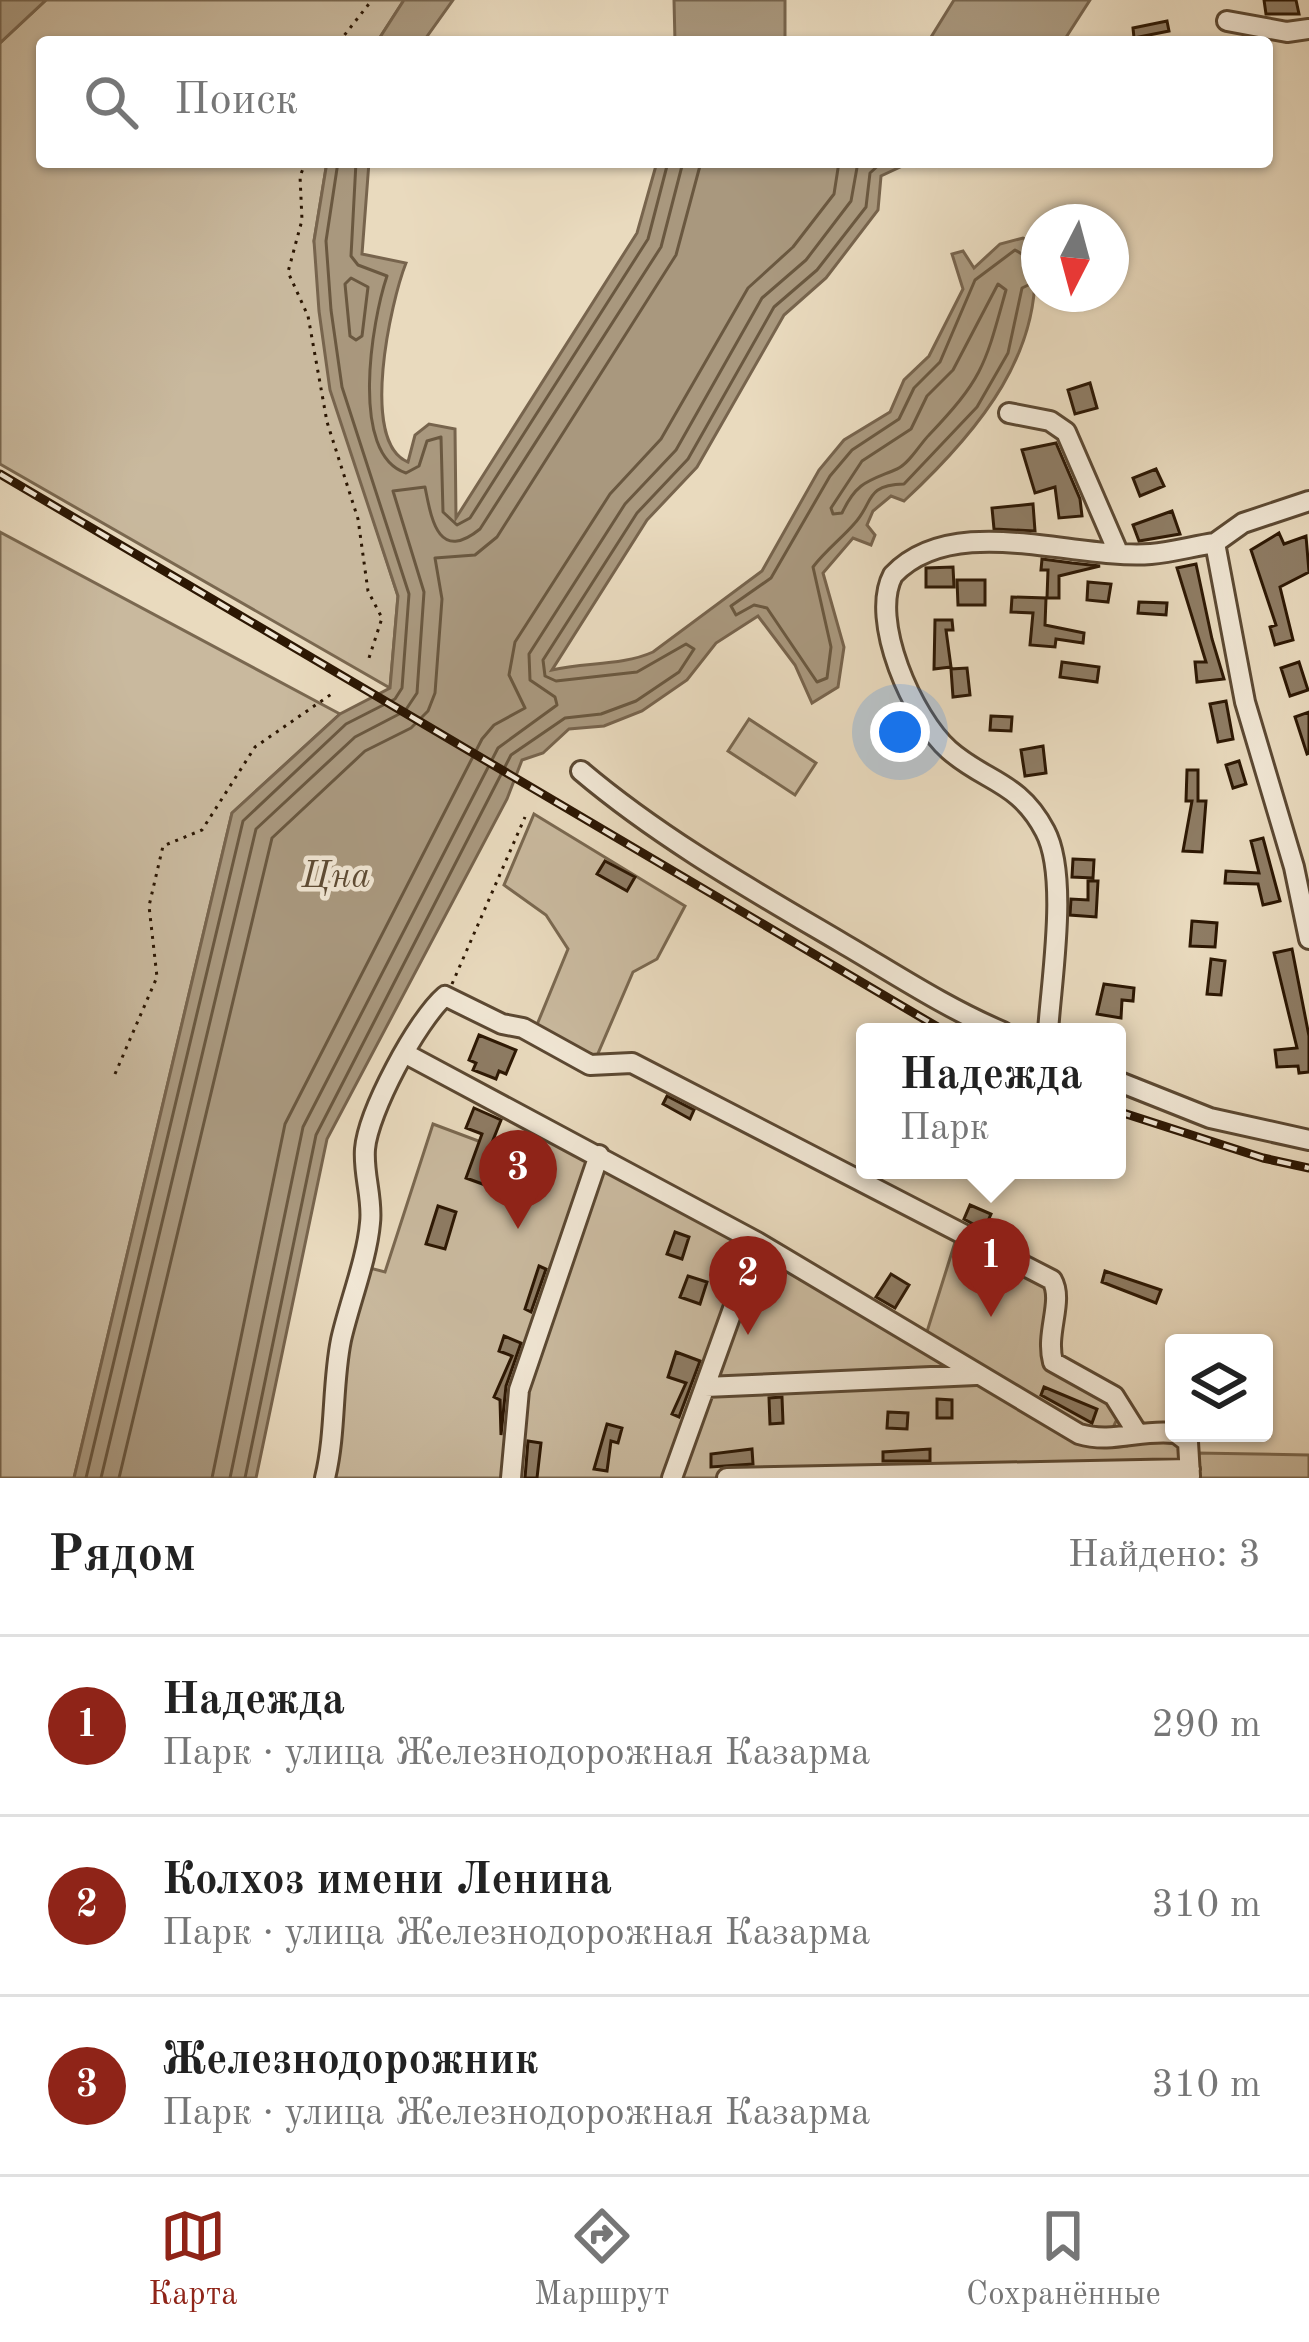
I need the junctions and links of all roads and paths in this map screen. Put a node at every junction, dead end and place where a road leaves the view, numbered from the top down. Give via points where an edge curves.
1 (372, 0) edge
2 (1227, 21) dead end
3 (1309, 29) edge
4 (344, 36) edge
5 (303, 168) edge
6 (1009, 413) dead end
7 (1309, 501) edge
8 (1216, 543) junction
9 (1118, 552) junction
10 (369, 658) dead end
11 (333, 693) dead end
12 (580, 771) dead end
13 (525, 817) dead end
14 (1309, 939) edge
15 (445, 996) junction
16 (983, 1023) edge
17 (1049, 1023) edge
18 (407, 1055) junction
19 (115, 1074) dead end
20 (1126, 1085) edge
21 (1309, 1140) edge
22 (599, 1155) junction
23 (856, 1179) edge
24 (857, 1179) edge
25 (757, 1242) junction
26 (977, 1375) junction
27 (705, 1387) junction
28 (1136, 1431) junction
29 (1165, 1432) edge
30 (1188, 1442) edge
31 (1190, 1474) edge
32 (325, 1478) edge
33 (511, 1478) edge
34 (672, 1478) edge
35 (727, 1478) edge

1 - 4 path
2 - 3 street
5 - 10 path via 302,220 288,272 308,316 368,590 382,618
6 - 9 street via 1066,432
7 - 8 street via 1243,524
8 - 9 street
8 - 14 street via 1245,702
9 - 17 street via 951,544 922,552 887,586 888,637 931,731 951,752 1009,783 1047,833 1059,928
11 - 19 path via 255,747 202,830 163,846 149,906 157,977
12 - 16 street via 632,814 795,916
13 - 15 path
15 - 18 street
15 - 23 street via 590,1065 632,1063
18 - 22 street
18 - 32 street via 368,1126 370,1223 341,1343
20 - 21 street via 1210,1118
22 - 25 street
22 - 33 street via 519,1390
24 - 28 street via 1052,1280 1058,1296 1046,1337 1053,1362 1114,1396
25 - 26 street
25 - 27 street
26 - 27 street
26 - 28 street via 1079,1434 1105,1441
27 - 34 street
28 - 29 street
30 - 31 street
31 - 35 street

